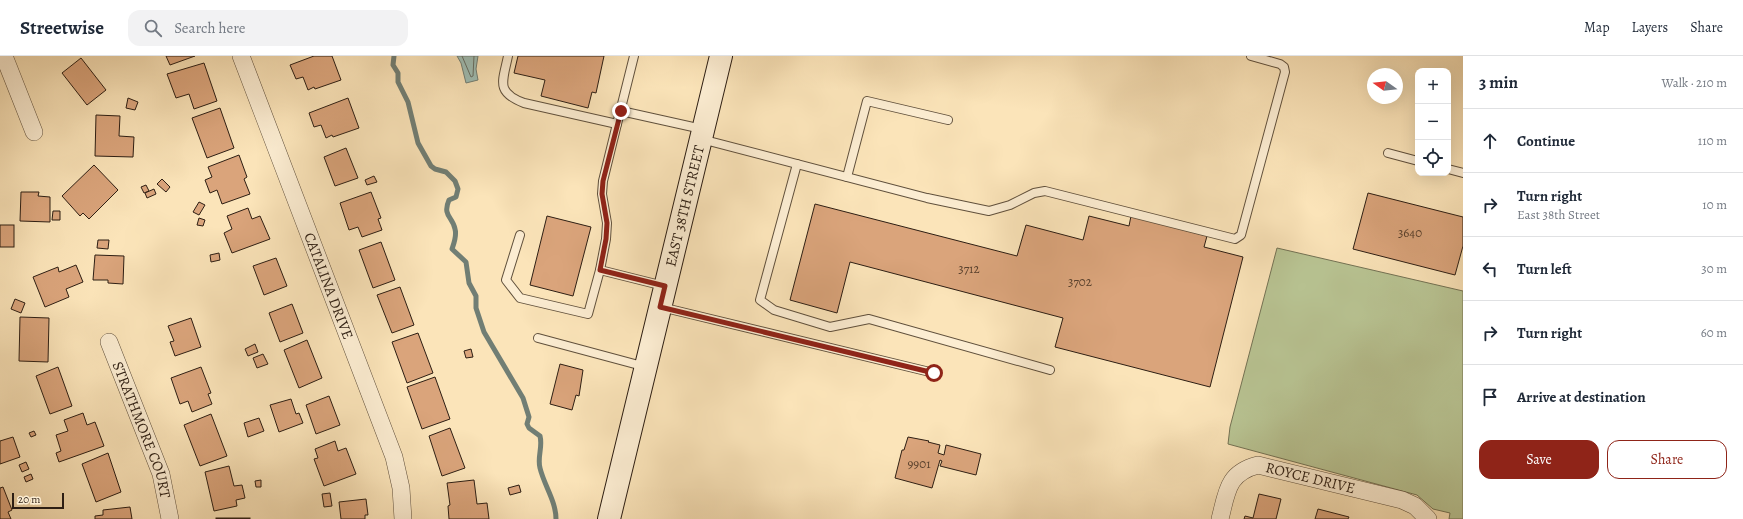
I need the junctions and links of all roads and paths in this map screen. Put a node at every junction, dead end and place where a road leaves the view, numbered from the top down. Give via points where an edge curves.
1 (4, 56) edge
2 (241, 56) edge
3 (508, 56) edge
4 (634, 56) edge
5 (721, 56) edge
6 (1251, 56) edge
7 (621, 111) junction
8 (948, 120) dead end
9 (617, 124) junction
10 (34, 132) dead end
11 (702, 134) junction
12 (1388, 153) dead end
13 (1415, 160) edge
14 (797, 164) junction
15 (1451, 170) edge
16 (1463, 173) edge
17 (847, 177) junction
18 (520, 235) dead end
19 (600, 270) junction
20 (665, 286) junction
21 (660, 307) junction
22 (538, 338) dead end
23 (108, 342) dead end
24 (646, 367) junction
25 (1050, 370) dead end
26 (934, 373) dead end
27 (170, 519) edge
28 (403, 519) edge
29 (609, 519) edge
30 (1220, 519) edge
31 (1428, 519) edge

1 - 10 street
2 - 28 street, CATALINA DRIVE via 394,457 401,488
3 - 9 lane via 502,84 505,93 512,98
4 - 7 lane
5 - 11 main road, EAST 38TH STREET
6 - 17 lane via 1280,64 1285,72 1239,238 1046,191 1034,193 1010,205 989,211
7 - 9 lane
7 - 11 lane
8 - 17 lane via 867,101
9 - 19 lane via 603,181 602,194 607,223
11 - 14 lane
11 - 20 main road, EAST 38TH STREET
12 - 13 lane
14 - 17 lane
14 - 25 lane via 760,300 774,310 830,327 869,319
15 - 16 lane
18 - 19 lane via 506,280 520,298 588,314
19 - 20 lane
20 - 21 main road, EAST 38TH STREET
21 - 24 main road, EAST 38TH STREET
21 - 26 lane
22 - 24 lane
23 - 27 street, STRATHMORE COURT via 160,474
24 - 29 main road, EAST 38TH STREET
30 - 31 street, ROYCE DRIVE via 1234,476 1242,470 1258,465 1402,500 1415,506

